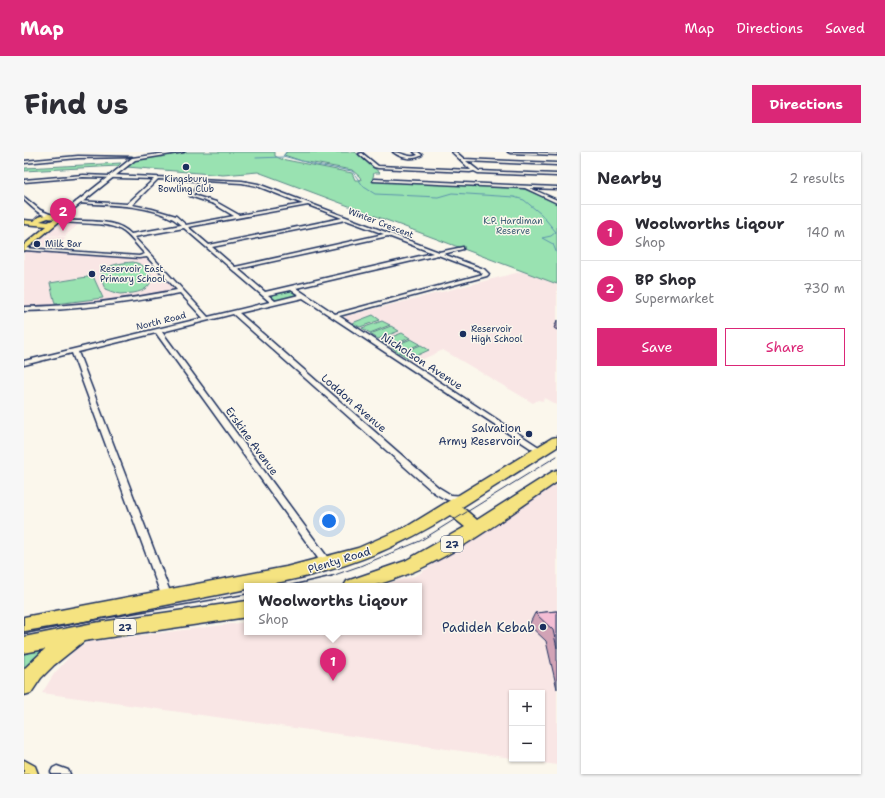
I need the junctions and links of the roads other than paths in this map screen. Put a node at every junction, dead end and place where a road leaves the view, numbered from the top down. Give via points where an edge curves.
1 (182, 152) edge
2 (395, 152) edge
3 (416, 152) edge
4 (454, 152) edge
5 (510, 152) edge
6 (557, 154) edge
7 (364, 155) dead end
8 (134, 157) edge
9 (413, 158) junction
10 (463, 160) junction
11 (24, 162) edge
12 (557, 164) edge
13 (415, 168) junction
14 (476, 171) junction
15 (557, 175) edge
16 (110, 176) junction
17 (157, 178) junction
18 (24, 180) edge
19 (203, 180) junction
20 (374, 180) dead end
21 (526, 187) junction
22 (557, 188) edge
23 (24, 198) edge
24 (79, 202) junction
25 (557, 202) edge
26 (308, 204) junction
27 (129, 205) junction
28 (239, 217) junction
29 (39, 219) junction
30 (55, 219) junction
31 (347, 219) junction
32 (24, 221) edge
33 (186, 226) junction
34 (38, 234) junction
35 (129, 235) junction
36 (388, 235) junction
37 (24, 243) edge
38 (209, 246) junction
39 (461, 248) dead end
40 (24, 249) edge
41 (438, 254) junction
42 (147, 255) junction
43 (235, 268) junction
44 (292, 288) junction
45 (181, 291) junction
46 (265, 294) junction
47 (303, 296) junction
48 (274, 303) junction
49 (24, 309) edge
50 (234, 312) junction
51 (334, 316) junction
52 (207, 319) junction
53 (158, 331) junction
54 (74, 351) junction
55 (24, 363) edge
56 (557, 442) edge
57 (541, 451) junction
58 (557, 475) edge
59 (466, 498) junction
60 (451, 507) junction
61 (477, 528) junction
62 (328, 565) junction
63 (273, 582) edge
64 (362, 583) edge
65 (244, 586) edge
66 (167, 597) junction
67 (244, 610) edge
68 (24, 624) edge
69 (84, 633) junction
70 (24, 645) edge
71 (24, 686) edge
72 (24, 771) edge
73 (27, 774) edge

1 - 8 main road
2 - 9 street
3 - 9 street via 419,156
4 - 10 street
5 - 6 street
7 - 13 street via 374,166
8 - 11 street via 78,157
8 - 16 main road
9 - 13 street
10 - 12 street
10 - 14 street
13 - 14 street
14 - 15 street
16 - 17 street, Winter Crescent
16 - 18 street, Winter Crescent
16 - 24 main road
17 - 19 street, Winter Crescent
17 - 27 street
19 - 26 street, Winter Crescent via 258,185
19 - 28 street via 191,195 215,203
20 - 21 street
21 - 22 street
21 - 25 street
23 - 29 street
24 - 27 street
24 - 30 main road
26 - 28 street
26 - 31 street, Winter Crescent
27 - 33 street via 174,216
28 - 33 street
29 - 30 main road
29 - 32 main road
29 - 34 main road
30 - 34 main road
30 - 35 street via 116,227
31 - 36 street, Winter Crescent
31 - 38 street
33 - 35 street
33 - 38 street
34 - 37 main road
34 - 40 main road
35 - 42 street
36 - 41 street, Winter Crescent
36 - 43 street
38 - 43 street
39 - 41 street
40 - 42 street
41 - 44 street
41 - 51 street, Winter Crescent via 482,270 486,274
42 - 45 street
43 - 46 street
44 - 46 street
44 - 47 street, Nicholson Avenue
45 - 49 street via 111,303
45 - 52 street
46 - 48 street
47 - 48 street, North Road
47 - 51 street, Nicholson Avenue
48 - 50 street, North Road
50 - 52 street, North Road
50 - 59 street, Loddon Avenue via 435,489 450,498
51 - 57 street, Nicholson Avenue
52 - 53 street, North Road
53 - 54 street, North Road
53 - 62 street, Erskine Avenue
54 - 55 street, North Road
54 - 66 street
56 - 57 highway, Plenty Road / 27
57 - 59 highway, Plenty Road / 27
58 - 61 highway, 27
59 - 60 highway, Plenty Road / 27
60 - 61 highway
60 - 62 highway, Plenty Road / 27 via 390,543
61 - 64 highway, 27 via 411,566
62 - 63 highway, Plenty Road / 27
65 - 66 highway, Plenty Road / 27
66 - 68 highway, Plenty Road / 27
67 - 69 highway, 27
69 - 70 highway, 27
69 - 71 highway via 48,657
72 - 73 highway

